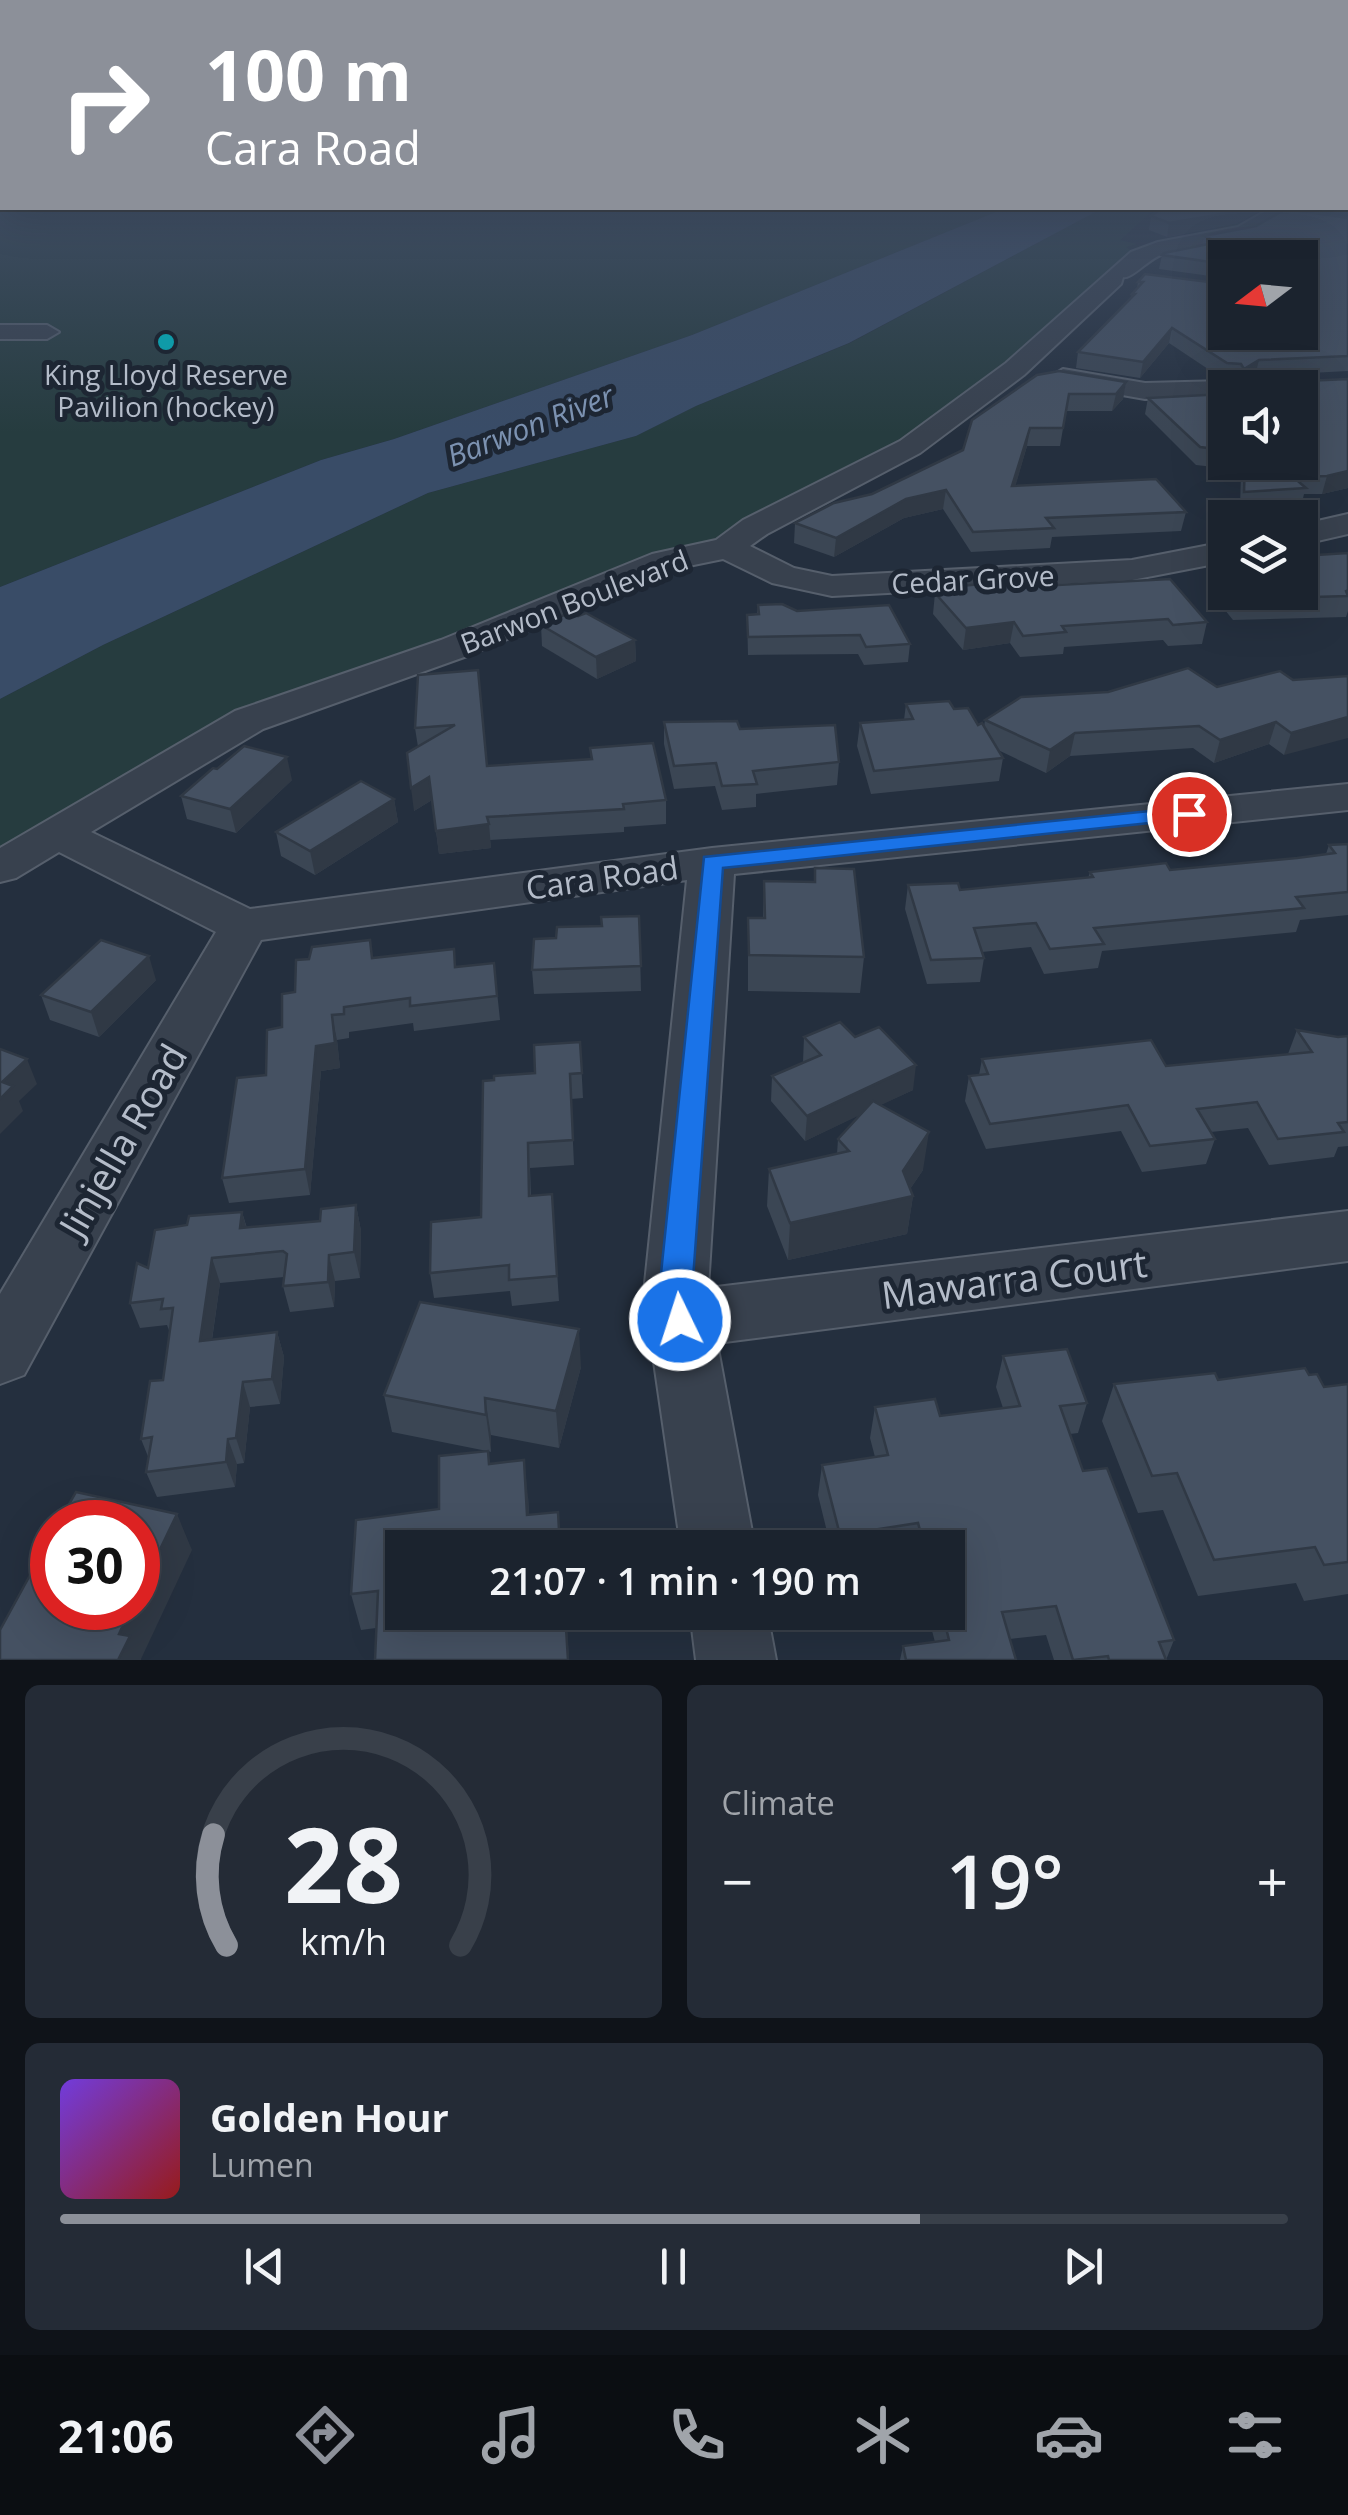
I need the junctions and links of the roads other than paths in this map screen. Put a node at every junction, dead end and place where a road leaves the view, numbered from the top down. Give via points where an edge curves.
1 (1127, 278) edge
2 (0, 332) edge
3 (47, 332) dead end
4 (1015, 369) junction
5 (1208, 389) edge
6 (1348, 524) edge
7 (1318, 531) edge
8 (728, 548) junction
9 (1208, 555) edge
10 (1348, 797) edge
11 (58, 833) junction
12 (712, 862) junction
13 (0, 868) edge
14 (244, 926) junction
15 (1348, 1236) edge
16 (680, 1320) junction
17 (0, 1354) edge
18 (715, 1530) edge
19 (731, 1630) edge
20 (736, 1660) edge

1 - 4 street, Barwon Boulevard
2 - 3 street
4 - 5 street via 1144,390
4 - 8 street, Barwon Boulevard via 910,447 755,527
6 - 7 street
8 - 9 street, Cedar Grove via 784,576 832,586 1132,570
8 - 11 street, Barwon Boulevard via 664,561 454,648 250,720
10 - 12 street, Cara Road
11 - 13 street, Barwon Boulevard
11 - 14 street
12 - 14 street, Cara Road
12 - 16 street via 676,1293
14 - 17 street, Jinjella Road
15 - 16 street, Mawarra Court
16 - 18 street
19 - 20 street

